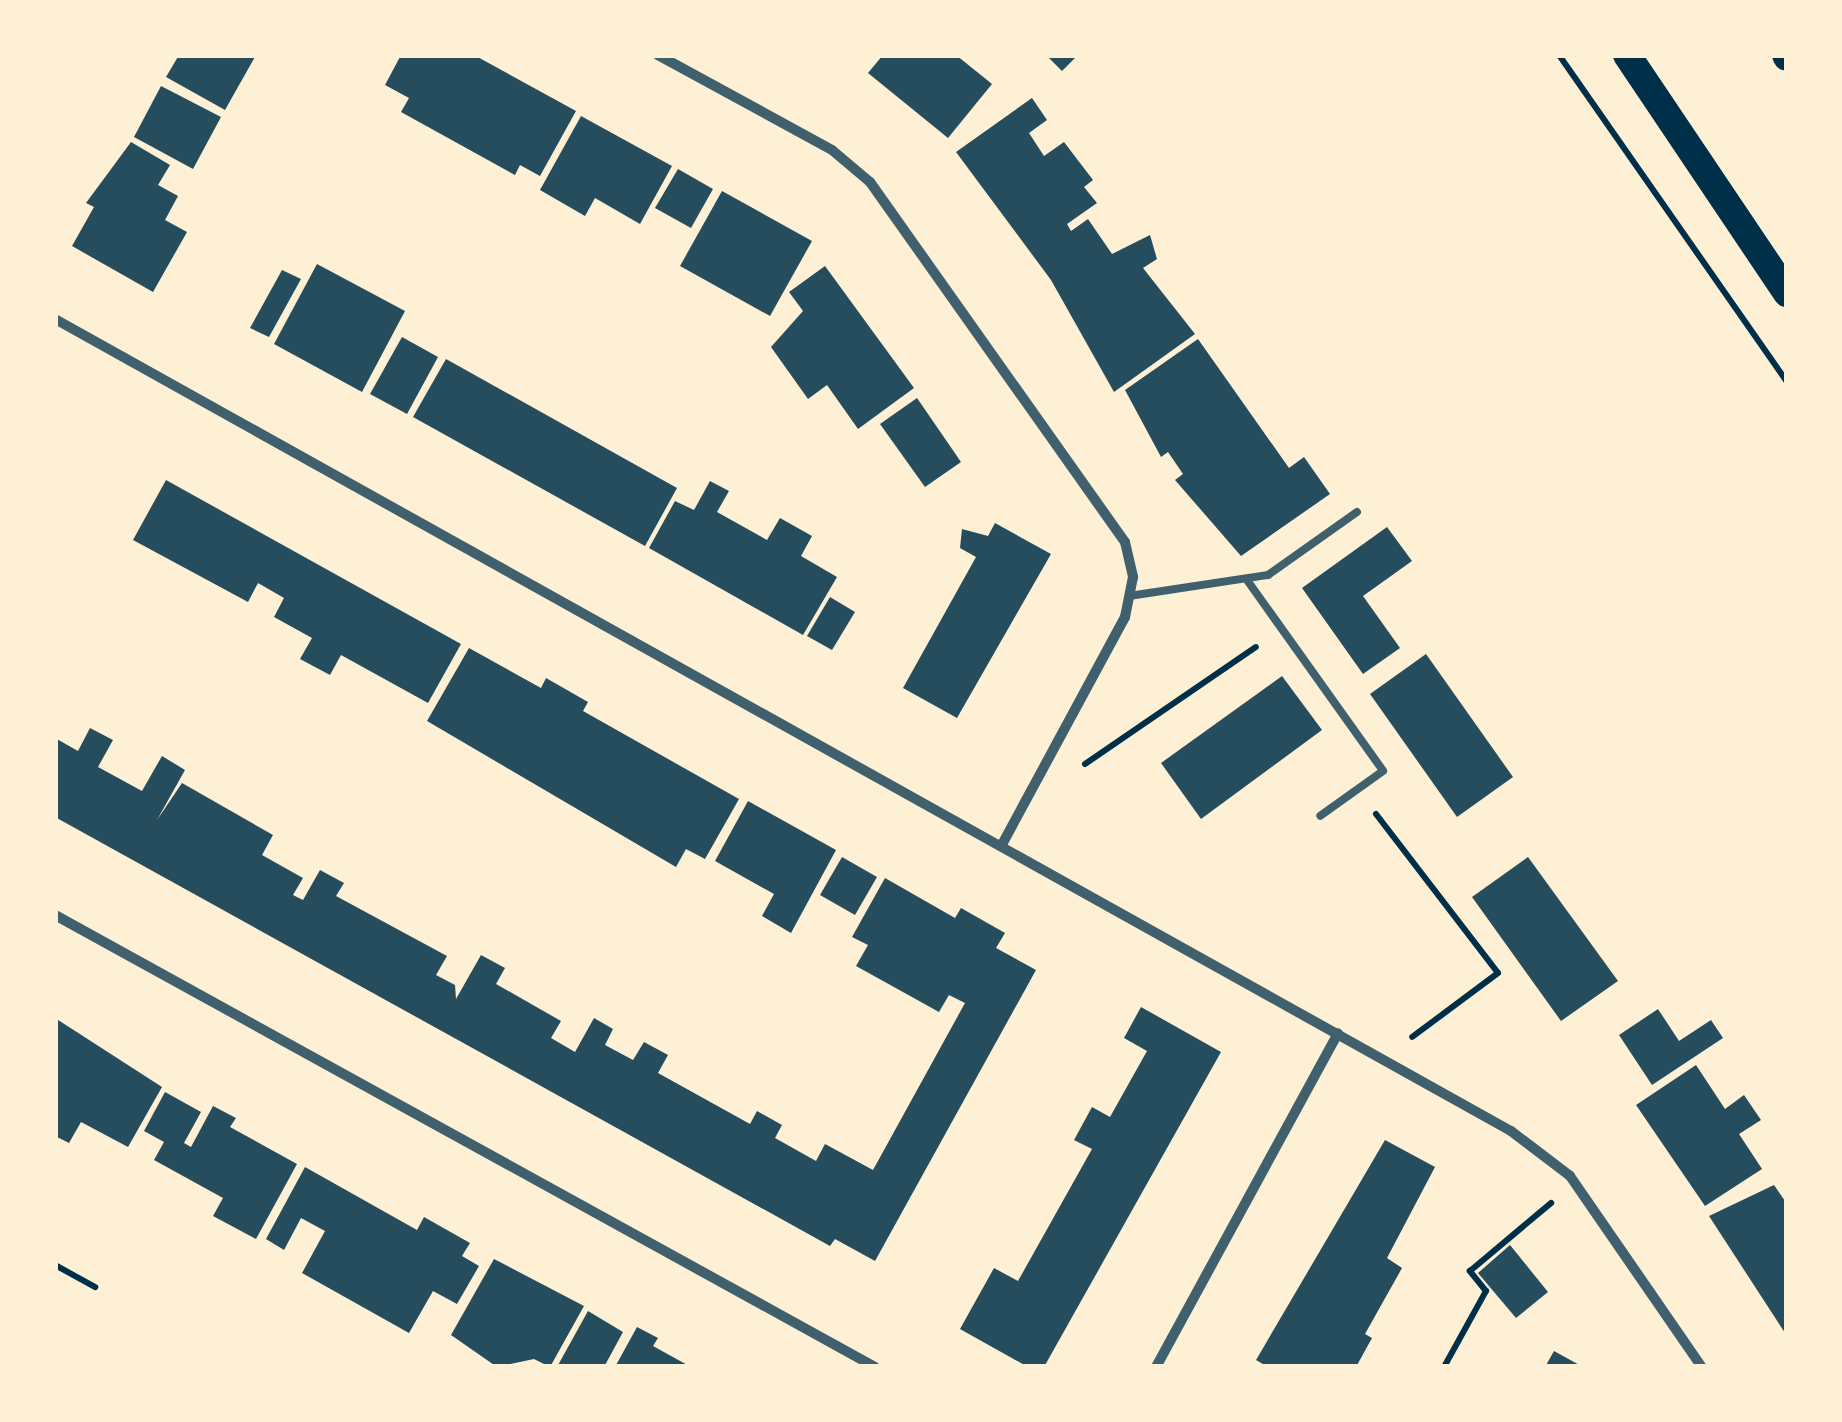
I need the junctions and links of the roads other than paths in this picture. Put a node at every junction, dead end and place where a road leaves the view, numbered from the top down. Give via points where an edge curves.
1 (658, 55) edge
2 (1627, 55) edge
3 (1787, 292) edge
4 (55, 319) edge
5 (1357, 512) dead end
6 (1246, 580) junction
7 (1129, 596) junction
8 (1320, 816) dead end
9 (1003, 843) junction
10 (55, 915) edge
11 (1338, 1033) junction
12 (874, 1367) edge
13 (1156, 1367) edge
14 (1702, 1367) edge

1 - 7 street via 832,150 870,182 1124,542
2 - 3 highway
4 - 9 street
5 - 6 lane via 1268,576
6 - 7 lane
6 - 8 lane via 1383,771
7 - 9 street
9 - 11 street
10 - 12 street
11 - 13 street
11 - 14 street via 1511,1131 1575,1183

